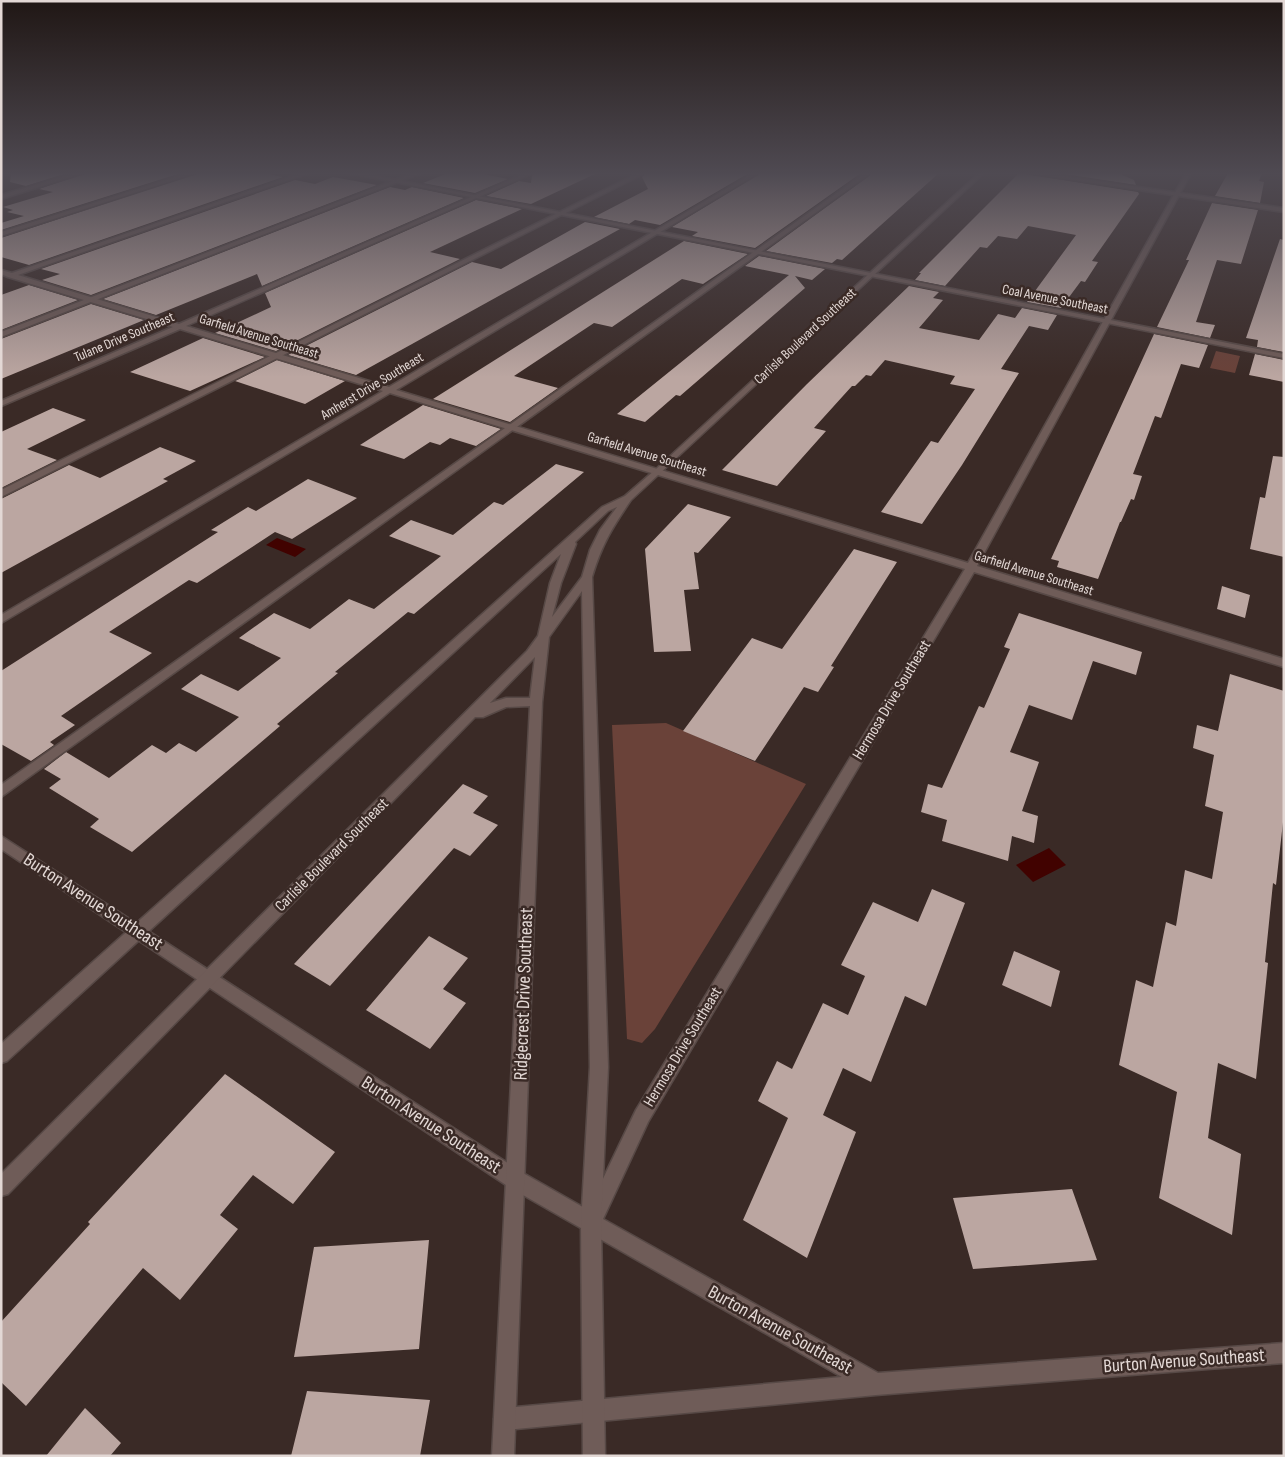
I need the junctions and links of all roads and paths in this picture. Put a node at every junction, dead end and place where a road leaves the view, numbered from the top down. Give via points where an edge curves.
1 (112, 241) edge
2 (245, 241) edge
3 (376, 241) edge
4 (507, 241) edge
5 (643, 241) edge
6 (697, 241) edge
7 (776, 241) edge
8 (909, 241) edge
9 (1152, 241) edge
10 (759, 253) junction
11 (1, 272) edge
12 (872, 275) junction
13 (12, 276) junction
14 (1, 279) edge
15 (93, 300) junction
16 (1106, 321) junction
17 (180, 326) junction
18 (1, 335) edge
19 (277, 356) junction
20 (1284, 356) edge
21 (391, 391) junction
22 (1, 404) edge
23 (510, 428) junction
24 (658, 472) junction
25 (1, 494) edge
26 (628, 498) junction
27 (574, 538) junction
28 (971, 568) junction
29 (587, 576) junction
30 (1, 620) edge
31 (543, 639) junction
32 (1284, 663) edge
33 (536, 702) junction
34 (455, 731) junction
35 (1, 792) edge
36 (1, 842) edge
37 (139, 931) junction
38 (209, 979) junction
39 (1, 1055) edge
40 (516, 1180) junction
41 (1, 1187) edge
42 (591, 1224) junction
43 (1284, 1354) edge
44 (876, 1384) junction
45 (594, 1411) junction
46 (505, 1419) junction
47 (503, 1456) edge
48 (594, 1456) edge

1 - 13 street
2 - 15 street
3 - 17 street, Tulane Drive Southeast
4 - 19 street
5 - 21 street, Amherst Drive Southeast
6 - 10 street, Coal Avenue Southeast
7 - 10 street
8 - 12 street, Carlisle Boulevard Southeast
9 - 16 street, Hermosa Drive Southeast
10 - 12 street, Coal Avenue Southeast
10 - 23 street
11 - 13 street, Garfield Avenue Southeast
12 - 16 street, Coal Avenue Southeast
12 - 24 street, Carlisle Boulevard Southeast
13 - 14 street
13 - 15 street, Garfield Avenue Southeast
15 - 17 street, Garfield Avenue Southeast
15 - 18 street
16 - 20 street, Coal Avenue Southeast
16 - 28 street, Hermosa Drive Southeast
17 - 19 street, Garfield Avenue Southeast
17 - 22 street, Tulane Drive Southeast
19 - 21 street, Garfield Avenue Southeast
19 - 25 street
21 - 23 street, Garfield Avenue Southeast
21 - 30 street, Amherst Drive Southeast
23 - 24 street, Garfield Avenue Southeast
23 - 35 street
24 - 26 street, Carlisle Boulevard Southeast
24 - 28 street, Garfield Avenue Southeast
26 - 27 street, Carlisle Boulevard Southeast via 605,508
26 - 29 street, Carlisle Boulevard Southeast via 605,530
27 - 31 street, Ridgecrest Drive Southeast via 558,572
27 - 37 street, Carlisle Boulevard Southeast
28 - 32 street, Garfield Avenue Southeast
28 - 42 street, Hermosa Drive Southeast via 642,1116
29 - 31 street, Carlisle Boulevard Southeast
29 - 42 street via 599,1067
31 - 33 street, Ridgecrest Drive Southeast
31 - 34 street, Carlisle Boulevard Southeast
33 - 34 street via 508,701 490,706
33 - 40 street, Ridgecrest Drive Southeast
34 - 38 street, Carlisle Boulevard Southeast
36 - 37 street, Burton Avenue Southeast
37 - 38 street, Burton Avenue Southeast
37 - 39 street, Carlisle Boulevard Southeast
38 - 40 street, Burton Avenue Southeast
38 - 41 street, Carlisle Boulevard Southeast
40 - 42 street, Burton Avenue Southeast
40 - 46 street, Ridgecrest Drive Southeast
42 - 44 street, Burton Avenue Southeast
42 - 45 street
43 - 44 street, Burton Avenue Southeast
44 - 45 street, Burton Avenue Southeast
45 - 46 street, Burton Avenue Southeast
45 - 48 street
46 - 47 street, Ridgecrest Drive Southeast

